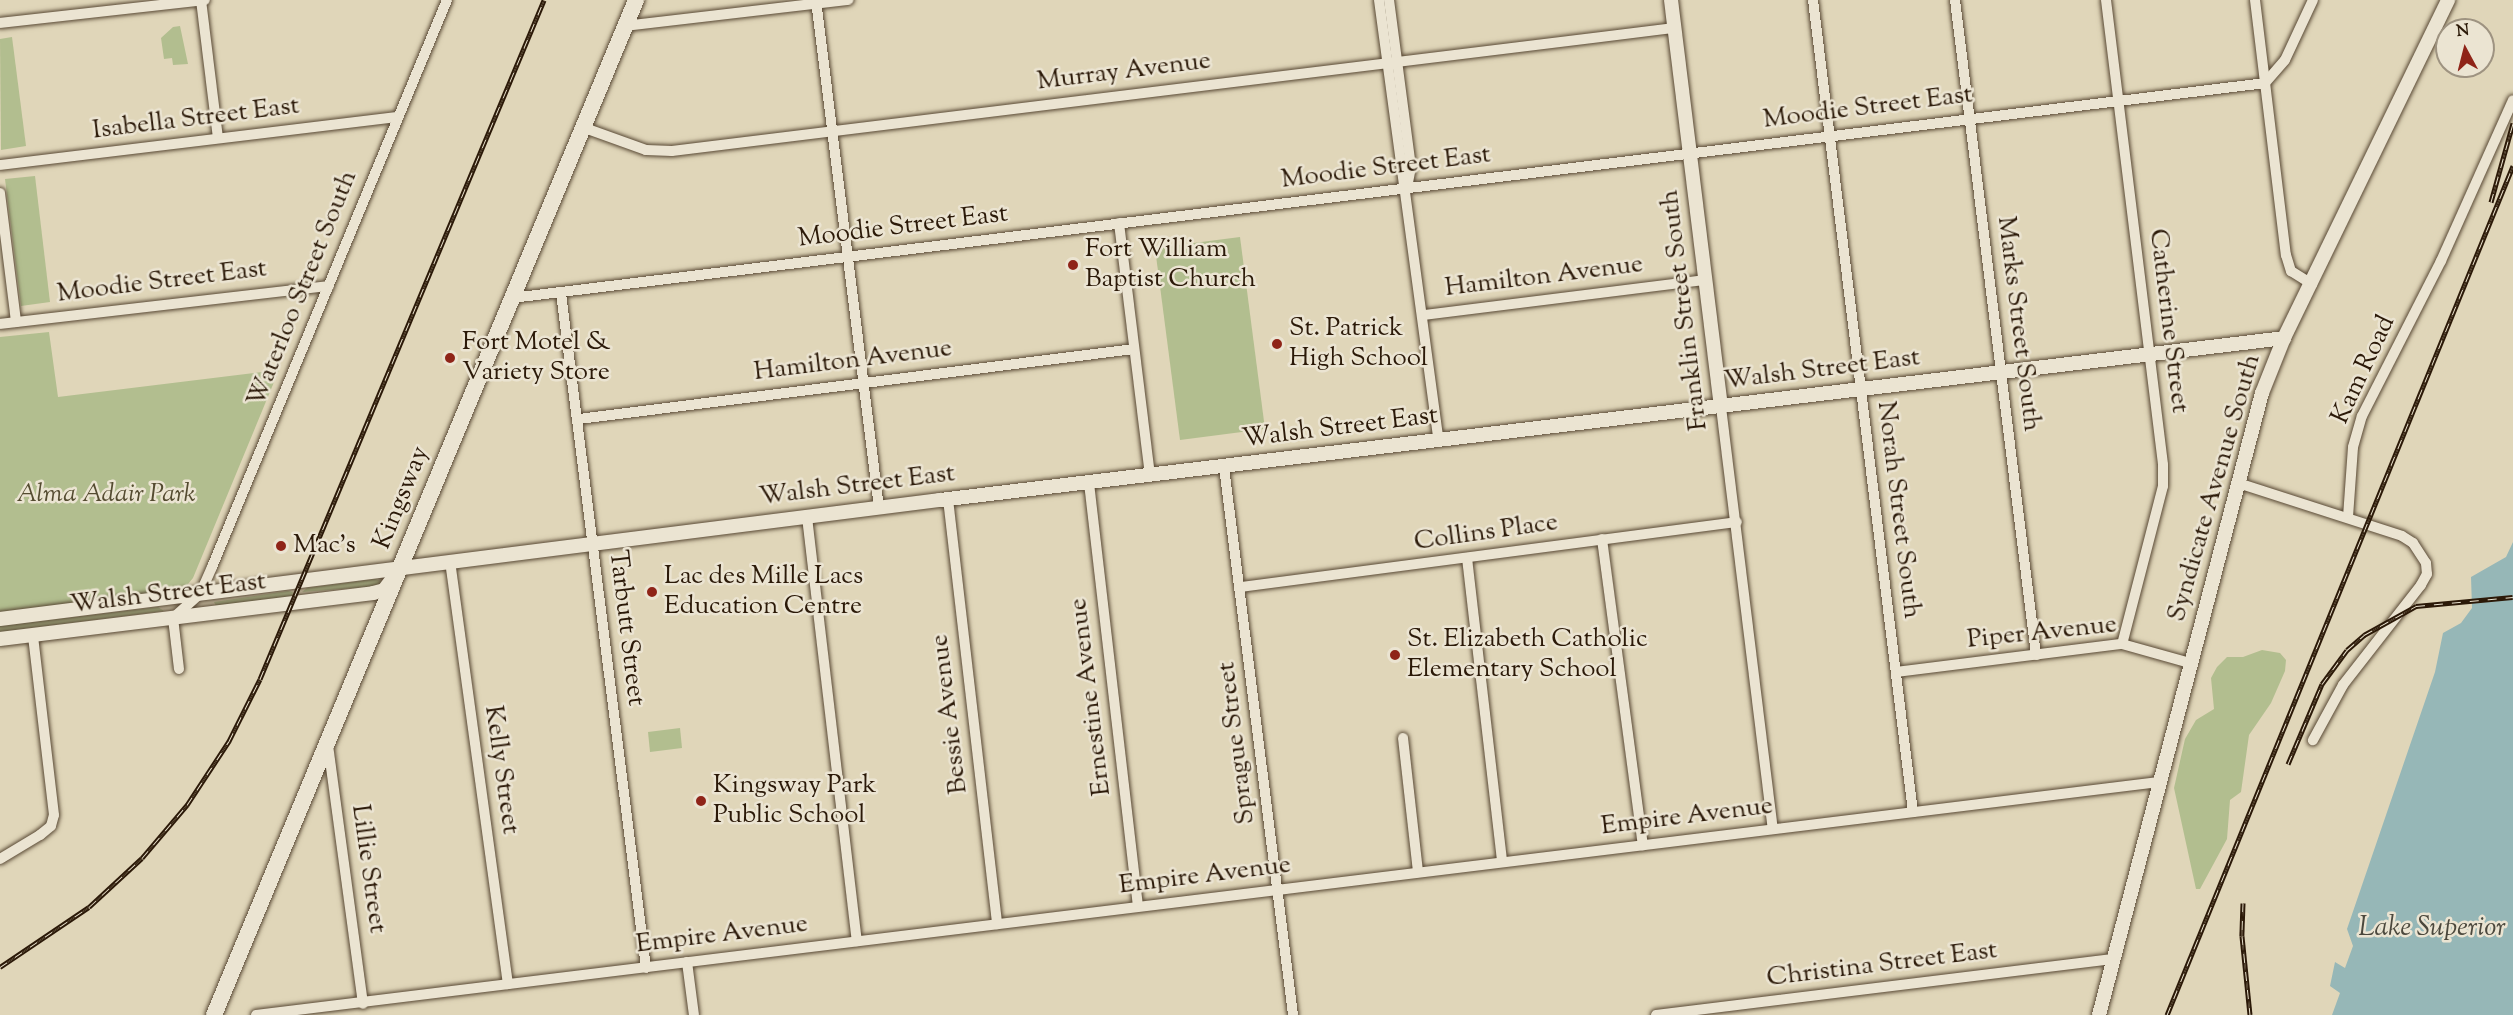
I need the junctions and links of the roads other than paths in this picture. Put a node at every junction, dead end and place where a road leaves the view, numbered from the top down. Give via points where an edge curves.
1 (202, 0) edge
2 (447, 0) edge
3 (636, 0) edge
4 (848, 0) edge
5 (1379, 0) edge
6 (1389, 0) edge
7 (1671, 0) edge
8 (1813, 0) edge
9 (1955, 0) edge
10 (2106, 0) edge
11 (2255, 0) edge
12 (2313, 0) edge
13 (2448, 0) edge
14 (816, 2) edge
15 (0, 23) edge
16 (625, 26) junction
17 (1674, 28) junction
18 (1392, 62) junction
19 (2265, 83) junction
20 (2513, 100) edge
21 (2118, 101) junction
22 (398, 117) junction
23 (1969, 119) junction
24 (582, 127) junction
25 (832, 130) junction
26 (1831, 135) junction
27 (218, 138) junction
28 (1690, 153) junction
29 (0, 165) edge
30 (1407, 188) junction
31 (0, 193) edge
32 (1119, 223) junction
33 (848, 257) junction
34 (1705, 280) junction
35 (2312, 284) junction
36 (329, 286) junction
37 (561, 293) junction
38 (512, 298) junction
39 (1424, 315) junction
40 (16, 322) junction
41 (0, 324) edge
42 (2283, 338) junction
43 (1134, 349) junction
44 (2149, 354) junction
45 (2001, 372) junction
46 (864, 382) junction
47 (1860, 390) junction
48 (1721, 407) junction
49 (579, 419) junction
50 (1439, 441) junction
51 (1224, 467) junction
52 (1150, 475) junction
53 (1089, 483) junction
54 (2238, 483) junction
55 (948, 499) junction
56 (879, 508) junction
57 (807, 517) junction
58 (2348, 517) junction
59 (1737, 522) junction
60 (1602, 539) junction
61 (593, 543) junction
62 (1467, 558) junction
63 (450, 561) junction
64 (402, 567) junction
65 (1240, 586) junction
66 (200, 594) junction
67 (173, 618) junction
68 (0, 619) edge
69 (33, 636) junction
70 (0, 639) edge
71 (2122, 644) junction
72 (2036, 655) junction
73 (2190, 663) junction
74 (179, 669) dead end
75 (1896, 672) junction
76 (1403, 738) dead end
77 (328, 740) junction
78 (2313, 740) dead end
79 (2159, 782) junction
80 (1913, 812) junction
81 (1773, 829) junction
82 (1643, 845) junction
83 (0, 858) edge
84 (1502, 861) junction
85 (1418, 872) junction
86 (1277, 890) junction
87 (1138, 906) junction
88 (997, 924) junction
89 (857, 941) junction
90 (2113, 959) junction
91 (687, 962) junction
92 (646, 968) junction
93 (508, 984) junction
94 (363, 1004) junction
95 (214, 1015) edge
96 (256, 1015) edge
97 (694, 1015) edge
98 (1293, 1015) edge
99 (1656, 1015) edge
100 (2099, 1015) edge

1 - 15 street
1 - 27 street
2 - 22 street, Waterloo Street South
3 - 16 main road, Kingsway
4 - 14 street
5 - 18 street
6 - 18 street
7 - 17 street, Franklin Street South
8 - 26 street, Norah Street South
9 - 23 street, Marks Street South
10 - 21 street, Catherine Street
11 - 19 street
12 - 19 street via 2285,60
13 - 35 street, Syndicate Avenue South
14 - 16 street
14 - 25 street
16 - 24 main road, Kingsway
17 - 18 street, Murray Avenue
17 - 28 street, Franklin Street South
18 - 25 street, Murray Avenue
18 - 30 street via 1400,169
19 - 21 street, Moodie Street East
19 - 35 street via 2286,255 2291,271
20 - 58 street, Kam Road via 2440,261 2362,416 2353,447
21 - 23 street, Moodie Street East
21 - 44 street, Catherine Street
22 - 27 street, Isabella Street East
22 - 36 street, Waterloo Street South
23 - 26 street, Moodie Street East
23 - 45 street, Marks Street South
24 - 25 street, Murray Avenue via 659,152
24 - 38 main road, Kingsway
25 - 33 street
26 - 28 street, Moodie Street East
26 - 47 street, Norah Street South
27 - 29 street, Isabella Street East
28 - 30 street, Moodie Street East
28 - 34 street, Franklin Street South
30 - 32 street, Moodie Street East
30 - 39 street
31 - 40 street
32 - 33 street, Moodie Street East
32 - 43 street
33 - 37 street, Moodie Street East
33 - 46 street
34 - 39 street, Hamilton Avenue
34 - 48 street, Franklin Street South
35 - 42 street, Syndicate Avenue South
36 - 40 street, Moodie Street East
36 - 66 street, Waterloo Street South
37 - 38 street, Moodie Street East
37 - 49 street, Tarbutt Street
38 - 64 main road, Kingsway
39 - 50 street
40 - 41 street, Moodie Street East
42 - 44 street, Walsh Street East
42 - 54 street, Syndicate Avenue South via 2262,393
43 - 46 street, Hamilton Avenue
43 - 52 street
44 - 45 street, Walsh Street East
44 - 71 street, Catherine Street via 2163,486
45 - 47 street, Walsh Street East
45 - 72 street, Marks Street South
46 - 49 street, Hamilton Avenue
46 - 56 street
47 - 48 street, Walsh Street East
47 - 75 street, Norah Street South
48 - 50 street, Walsh Street East
48 - 59 street, Franklin Street South
49 - 61 street, Tarbutt Street
50 - 51 street, Walsh Street East
51 - 52 street, Walsh Street East
51 - 65 street, Sprague Street
52 - 53 street, Walsh Street East
53 - 55 street, Walsh Street East
53 - 87 street, Ernestine Avenue
54 - 58 street
54 - 73 street, Syndicate Avenue South
55 - 56 street, Walsh Street East
55 - 88 street, Bessie Avenue
56 - 57 street, Walsh Street East
57 - 61 street, Walsh Street East
57 - 89 street
58 - 78 street via 2413,543 2426,563 2427,574 2343,685
59 - 60 street, Collins Place
59 - 81 street, Franklin Street South
60 - 62 street, Collins Place
60 - 82 street
61 - 63 street, Walsh Street East
61 - 92 street, Tarbutt Street
62 - 65 street, Collins Place
62 - 84 street
63 - 64 street, Walsh Street East
63 - 93 street, Kelly Street
64 - 66 street, Walsh Street East
64 - 67 street, Walsh Street East via 384,590 373,593
64 - 77 main road, Kingsway
65 - 86 street, Sprague Street
66 - 67 street
66 - 68 street, Walsh Street East
67 - 69 street, Walsh Street East
67 - 74 street
69 - 70 street, Walsh Street East
69 - 83 street via 54,815 51,826 40,835
71 - 72 street, Piper Avenue
71 - 73 street, Piper Avenue
72 - 75 street, Piper Avenue
73 - 79 street, Syndicate Avenue South
75 - 80 street, Norah Street South
76 - 85 street
77 - 94 street, Lillie Street
77 - 95 main road, Kingsway
79 - 80 street, Empire Avenue
79 - 90 street, Syndicate Avenue South
80 - 81 street, Empire Avenue
81 - 82 street, Empire Avenue
82 - 84 street, Empire Avenue
84 - 85 street, Empire Avenue
85 - 86 street, Empire Avenue
86 - 87 street, Empire Avenue
86 - 98 street, Sprague Street
87 - 88 street, Empire Avenue
88 - 89 street, Empire Avenue
89 - 91 street, Empire Avenue
90 - 99 street, Christina Street East
90 - 100 street, Syndicate Avenue South
91 - 92 street, Empire Avenue
91 - 97 street
92 - 93 street, Empire Avenue
93 - 94 street, Empire Avenue
94 - 96 street, Empire Avenue

